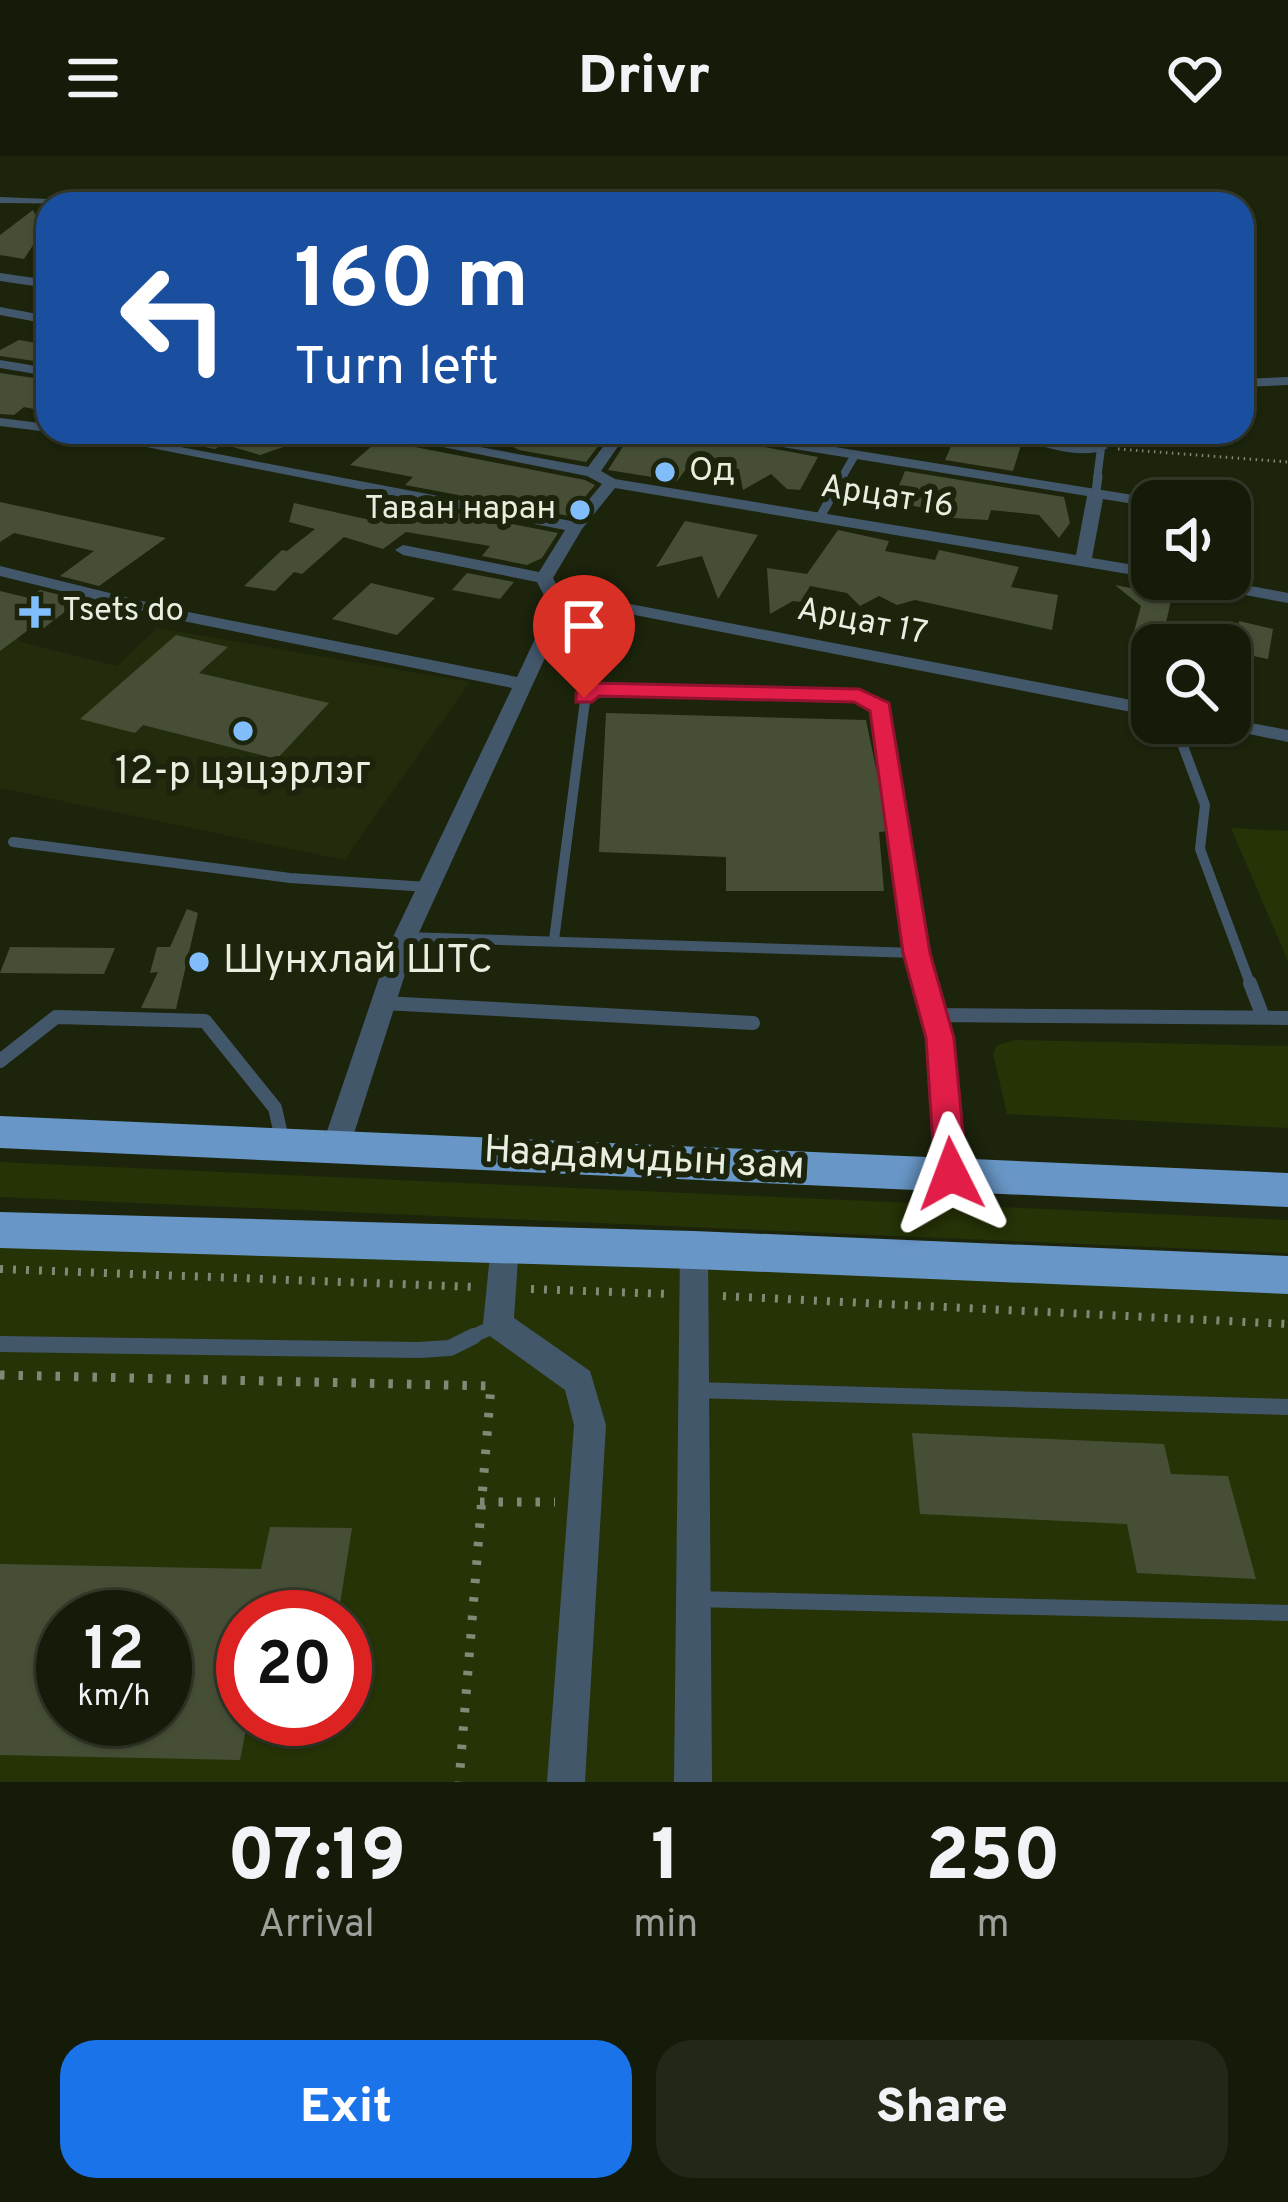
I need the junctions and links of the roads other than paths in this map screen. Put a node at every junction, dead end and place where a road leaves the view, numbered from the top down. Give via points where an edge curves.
1 (0, 200) edge
2 (36, 202) edge
3 (0, 278) edge
4 (36, 282) edge
5 (0, 311) edge
6 (36, 318) edge
7 (0, 364) edge
8 (36, 370) edge
9 (1288, 382) edge
10 (1254, 383) edge
11 (0, 422) edge
12 (36, 426) edge
13 (141, 444) edge
14 (434, 444) edge
15 (616, 444) edge
16 (787, 444) edge
17 (1049, 444) edge
18 (1101, 448) joint
19 (855, 455) junction
20 (602, 478) junction
21 (1096, 492) junction
22 (1131, 498) edge
23 (820, 518) junction
24 (574, 527) junction
25 (403, 550) dead end
26 (1083, 560) junction
27 (1131, 569) edge
28 (0, 571) edge
29 (544, 578) junction
30 (1251, 591) edge
31 (1288, 598) edge
32 (559, 607) junction
33 (522, 684) junction
34 (1131, 706) edge
35 (1251, 729) edge
36 (1288, 736) edge
37 (1183, 746) dead end
38 (13, 842) dead end
39 (428, 887) junction
40 (405, 938) junction
41 (554, 940) junction
42 (916, 953) junction
43 (384, 1003) junction
44 (934, 1015) junction
45 (1263, 1017) junction
46 (1288, 1018) edge
47 (753, 1023) dead end
48 (0, 1060) edge
49 (0, 1132) edge
50 (284, 1144) junction
51 (336, 1146) junction
52 (951, 1174) junction
53 (1288, 1190) edge
54 (0, 1230) edge
55 (506, 1244) junction
56 (694, 1250) junction
57 (1288, 1275) edge
58 (498, 1324) junction
59 (0, 1344) edge
60 (693, 1390) junction
61 (1288, 1407) edge
62 (694, 1598) junction
63 (1288, 1612) edge
64 (566, 1782) edge
65 (693, 1782) edge

1 - 2 street
3 - 4 street
5 - 6 street
7 - 8 street
9 - 10 street
11 - 12 street
13 - 24 street
14 - 20 street, Арцат 16
15 - 20 street
16 - 19 street
17 - 18 street
18 - 21 lane
19 - 21 street
19 - 23 lane
20 - 23 street, Арцат 16
20 - 24 street
21 - 22 street
21 - 26 street
23 - 26 street, Арцат 16
24 - 29 street
25 - 29 street
26 - 27 street, Арцат 16
28 - 33 street
29 - 32 street
30 - 31 street
32 - 33 street
32 - 34 street, Арцат 17 via 604,604
33 - 39 street
35 - 36 street
37 - 45 lane via 1205,805 1200,849
38 - 39 lane
39 - 40 street
40 - 41 lane
40 - 43 street
41 - 42 lane
41 - 42 lane via 586,692 859,695 881,708
42 - 44 lane
43 - 47 lane
43 - 51 street
44 - 45 lane
44 - 52 lane
45 - 46 lane
48 - 50 lane via 56,1017 205,1022 275,1108
49 - 50 highway, Наадамчдын зам
50 - 51 highway, Наадамчдын зам
51 - 52 highway, Наадамчдын зам
52 - 53 highway, Наадамчдын зам
54 - 55 highway
55 - 56 highway
55 - 58 street
56 - 57 highway
56 - 60 street
58 - 59 lane via 449,1348 418,1350
58 - 64 street via 579,1381 590,1425
60 - 61 lane
60 - 62 street
62 - 63 lane
62 - 65 street

